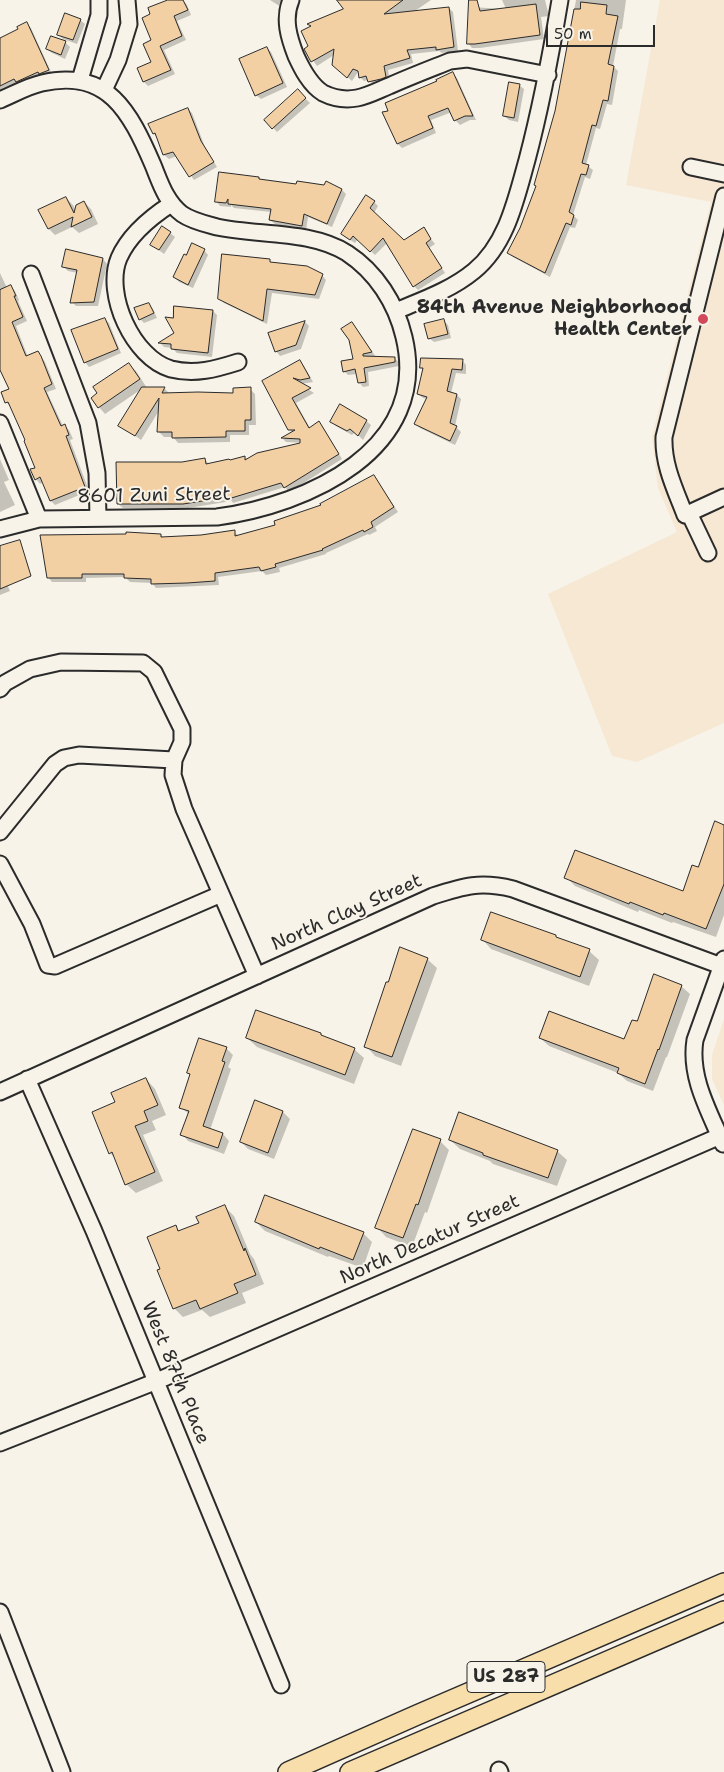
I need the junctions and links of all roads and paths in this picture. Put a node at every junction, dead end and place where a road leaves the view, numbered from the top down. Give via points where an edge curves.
1 (99, 0) edge
2 (127, 0) edge
3 (291, 0) edge
4 (560, 0) edge
5 (548, 75) junction
6 (80, 80) junction
7 (104, 90) junction
8 (0, 100) edge
9 (691, 167) dead end
10 (724, 174) edge
11 (724, 196) edge
12 (171, 204) junction
13 (718, 251) edge
14 (31, 274) dead end
15 (396, 311) junction
16 (238, 362) dead end
17 (0, 424) edge
18 (724, 497) edge
19 (687, 514) junction
20 (39, 518) junction
21 (98, 518) junction
22 (0, 529) edge
23 (708, 553) dead end
24 (0, 689) edge
25 (174, 760) junction
26 (0, 832) edge
27 (0, 864) edge
28 (221, 894) junction
29 (723, 964) edge
30 (257, 976) junction
31 (27, 1079) junction
32 (0, 1092) edge
33 (722, 1140) edge
34 (156, 1381) junction
35 (0, 1443) edge
36 (724, 1583) edge
37 (724, 1611) edge
38 (0, 1612) edge
39 (281, 1685) dead end
40 (62, 1772) edge
41 (288, 1772) edge
42 (350, 1772) edge

1 - 6 street via 99,15
2 - 7 street via 129,24
3 - 5 street via 287,28 302,68 323,93 339,98 358,98 458,59
4 - 5 street
5 - 15 street via 518,192 501,238 474,271 453,285
6 - 7 street
6 - 8 street via 44,83
7 - 12 street via 130,119
9 - 10 street
11 - 13 street
12 - 15 street, 8601 Zuni Street via 183,215 205,224 316,240 345,252 377,280
12 - 16 street via 134,234 120,257 115,289 126,323 156,362 169,368 205,372
13 - 19 street via 664,437 666,468
14 - 21 street via 88,423 97,473
15 - 21 street, 8601 Zuni Street via 407,356 403,400 379,445 345,473 312,491 241,514 178,519
17 - 20 street
18 - 19 street
19 - 23 street
20 - 21 street, 8601 Zuni Street
20 - 22 street, 8601 Zuni Street
24 - 25 street via 30,669 61,662 143,664 154,672 182,729 182,742
25 - 26 street via 79,754 64,758 55,764
25 - 28 street via 173,776 184,809
27 - 28 street via 32,924 48,965 55,966
28 - 30 street
29 - 30 street, North Clay Street via 513,888 485,884 433,896
29 - 33 street via 694,1049 695,1074
30 - 31 street, North Clay Street
31 - 32 street, North Clay Street
31 - 34 street, West 87th Place
33 - 34 street, North Decatur Street
34 - 35 street, North Decatur Street
34 - 39 street, West 87th Place
36 - 41 main road, US 287
37 - 42 main road, US 287
38 - 40 street

